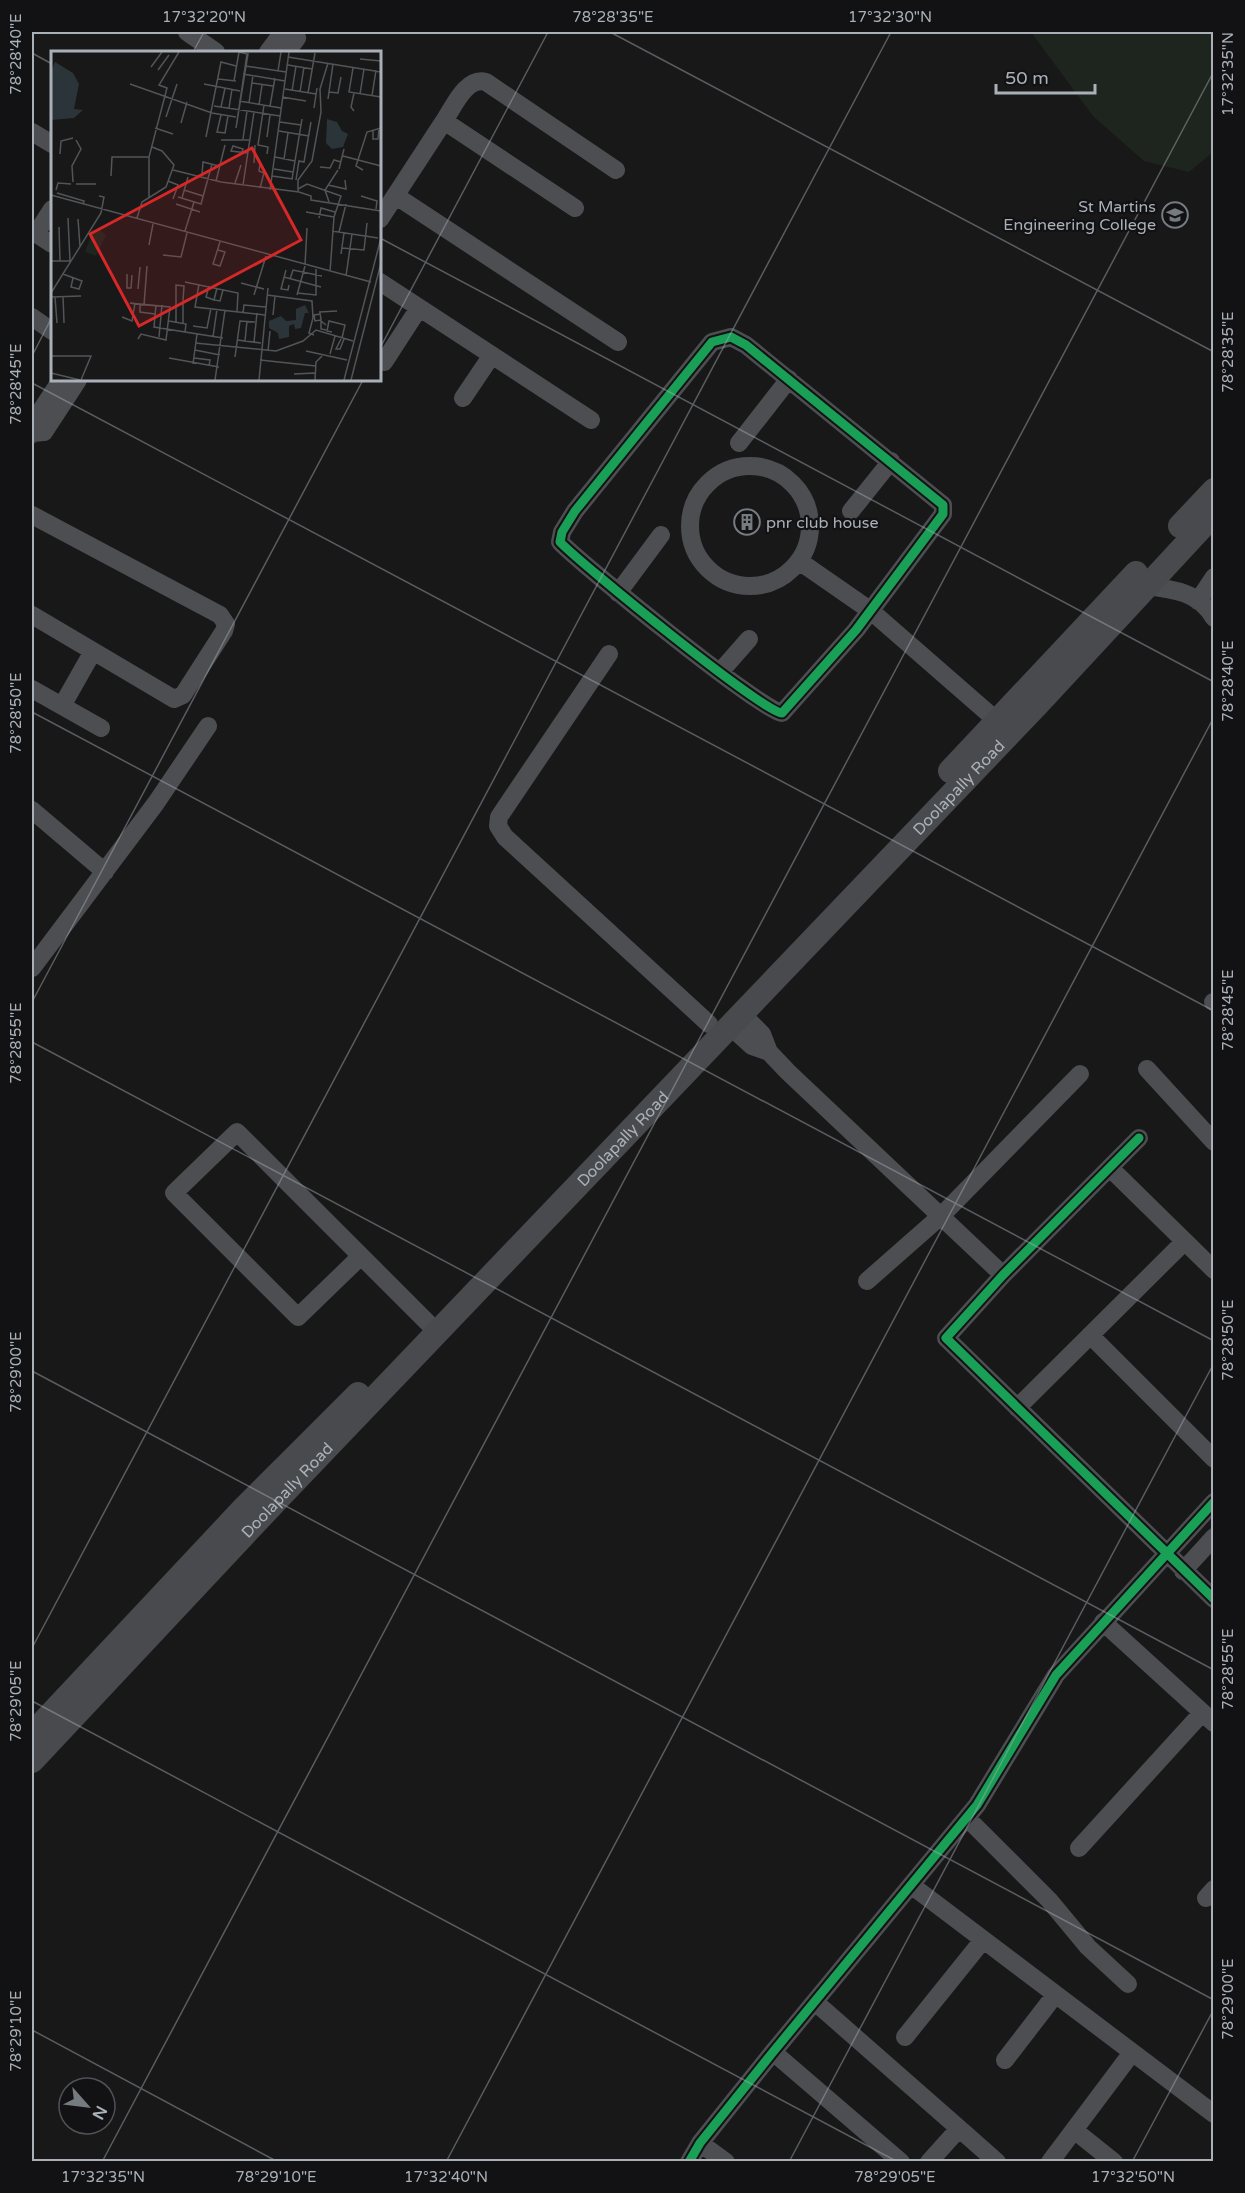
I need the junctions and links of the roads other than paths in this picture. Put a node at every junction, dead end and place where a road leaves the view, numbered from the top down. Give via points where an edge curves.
1 (187, 32) edge
2 (283, 32) edge
3 (293, 32) edge
4 (215, 51) edge
5 (269, 51) edge
6 (288, 51) edge
7 (444, 121) junction
8 (32, 132) edge
9 (51, 143) edge
10 (616, 170) dead end
11 (396, 196) junction
12 (575, 208) dead end
13 (51, 210) edge
14 (381, 218) edge
15 (34, 232) edge
16 (51, 243) edge
17 (381, 283) edge
18 (419, 308) junction
19 (32, 317) edge
20 (51, 330) edge
21 (618, 342) dead end
22 (492, 355) junction
23 (384, 362) dead end
24 (789, 379) junction
25 (60, 381) edge
26 (77, 381) edge
27 (463, 398) dead end
28 (591, 420) dead end
29 (36, 433) edge
30 (739, 443) dead end
31 (891, 461) junction
32 (1214, 490) edge
33 (851, 511) dead end
34 (1214, 514) edge
35 (32, 515) edge
36 (661, 535) dead end
37 (799, 561) junction
38 (1214, 577) edge
39 (1146, 586) junction
40 (618, 592) junction
41 (1198, 601) junction
42 (871, 611) junction
43 (32, 615) edge
44 (1214, 618) edge
45 (749, 639) dead end
46 (92, 653) junction
47 (609, 654) dead end
48 (720, 672) junction
49 (32, 689) edge
50 (62, 706) junction
51 (996, 720) junction
52 (208, 726) dead end
53 (101, 728) dead end
54 (974, 757) junction
55 (32, 810) edge
56 (105, 872) junction
57 (32, 968) edge
58 (727, 1021) junction
59 (1147, 1069) dead end
60 (1080, 1074) dead end
61 (1139, 1138) dead end
62 (1214, 1142) edge
63 (1111, 1169) junction
64 (942, 1215) junction
65 (1184, 1242) junction
66 (361, 1256) junction
67 (1214, 1270) edge
68 (1003, 1275) junction
69 (867, 1281) dead end
70 (428, 1323) junction
71 (1090, 1335) junction
72 (1017, 1407) junction
73 (1214, 1459) edge
74 (1214, 1502) edge
75 (1214, 1537) edge
76 (1166, 1555) junction
77 (1183, 1571) junction
78 (1214, 1599) edge
79 (1103, 1622) junction
80 (140, 1634) junction
81 (1208, 1718) edge
82 (35, 1723) edge
83 (32, 1761) edge
84 (967, 1818) junction
85 (1079, 1848) dead end
86 (911, 1885) junction
87 (983, 1940) junction
88 (1128, 1984) dead end
89 (1055, 1995) junction
90 (815, 2001) junction
91 (905, 2037) dead end
92 (773, 2052) junction
93 (1131, 2054) junction
94 (1005, 2060) dead end
95 (1214, 2114) edge
96 (1074, 2130) junction
97 (962, 2131) junction
98 (696, 2156) edge
99 (726, 2162) edge
100 (901, 2162) edge
101 (929, 2162) edge
102 (997, 2162) edge
103 (1050, 2162) edge
104 (1114, 2162) edge

1 - 4 street
2 - 5 street
3 - 6 street via 297,38
7 - 10 street via 466,89 481,81
7 - 11 street
7 - 12 street
8 - 9 street
11 - 14 street
11 - 21 street
13 - 15 street
15 - 16 street
17 - 18 street
18 - 22 street
18 - 23 street
19 - 20 street
22 - 27 street
22 - 28 street
24 - 30 street
24 - 31 street
24 - 40 street via 731,337 712,342 575,511 560,542
25 - 29 street via 32,424
26 - 29 street
31 - 33 street
31 - 42 street via 936,497 943,505 943,514
32 - 51 main road
34 - 39 main road, Doolapally Road
35 - 46 street via 220,615 226,624 183,695 174,699
36 - 40 street
37 - 37 street via 784,575 747,586 728,582 711,572 691,539 690,519 707,484 723,472 742,466 762,466 781,473 796,486 808,513 808,543
37 - 42 street
38 - 41 street
39 - 41 street via 1172,589
39 - 54 main road, Doolapally Road via 1038,704
40 - 48 street
41 - 44 street via 1207,606
42 - 48 street via 785,712 767,708
42 - 51 street
43 - 46 street
45 - 48 street
46 - 50 street
47 - 58 street via 500,817 498,826 505,837
49 - 50 street
50 - 53 street
51 - 54 main road
52 - 56 street
54 - 58 main road, Doolapally Road
54 - 58 main road
55 - 56 street
56 - 57 street
58 - 64 street via 762,1034 770,1052
58 - 70 main road, Doolapally Road
58 - 80 main road, Doolapally Road
59 - 62 street
60 - 64 street
61 - 63 street
63 - 65 street
63 - 68 street
64 - 68 street
64 - 69 street
65 - 67 street
65 - 71 street
66 - 66 street via 237,1132 174,1193 298,1317
66 - 70 street
68 - 72 street via 946,1338
70 - 80 main road, Doolapally Road via 243,1509
71 - 72 street
71 - 73 street
72 - 76 street
74 - 76 street
75 - 77 street
76 - 77 street
76 - 79 street
77 - 78 street
79 - 81 street
79 - 84 street via 1056,1676
80 - 82 main road, Doolapally Road
80 - 83 main road, Doolapally Road
81 - 85 street
84 - 86 street
84 - 88 street
86 - 87 street
86 - 90 street
87 - 89 street
87 - 91 street
89 - 93 street
89 - 94 street
90 - 92 street
90 - 97 street
92 - 98 street
92 - 100 street
93 - 95 street
93 - 96 street
96 - 103 street
96 - 104 street
97 - 101 street via 956,2132
97 - 102 street
98 - 99 street

